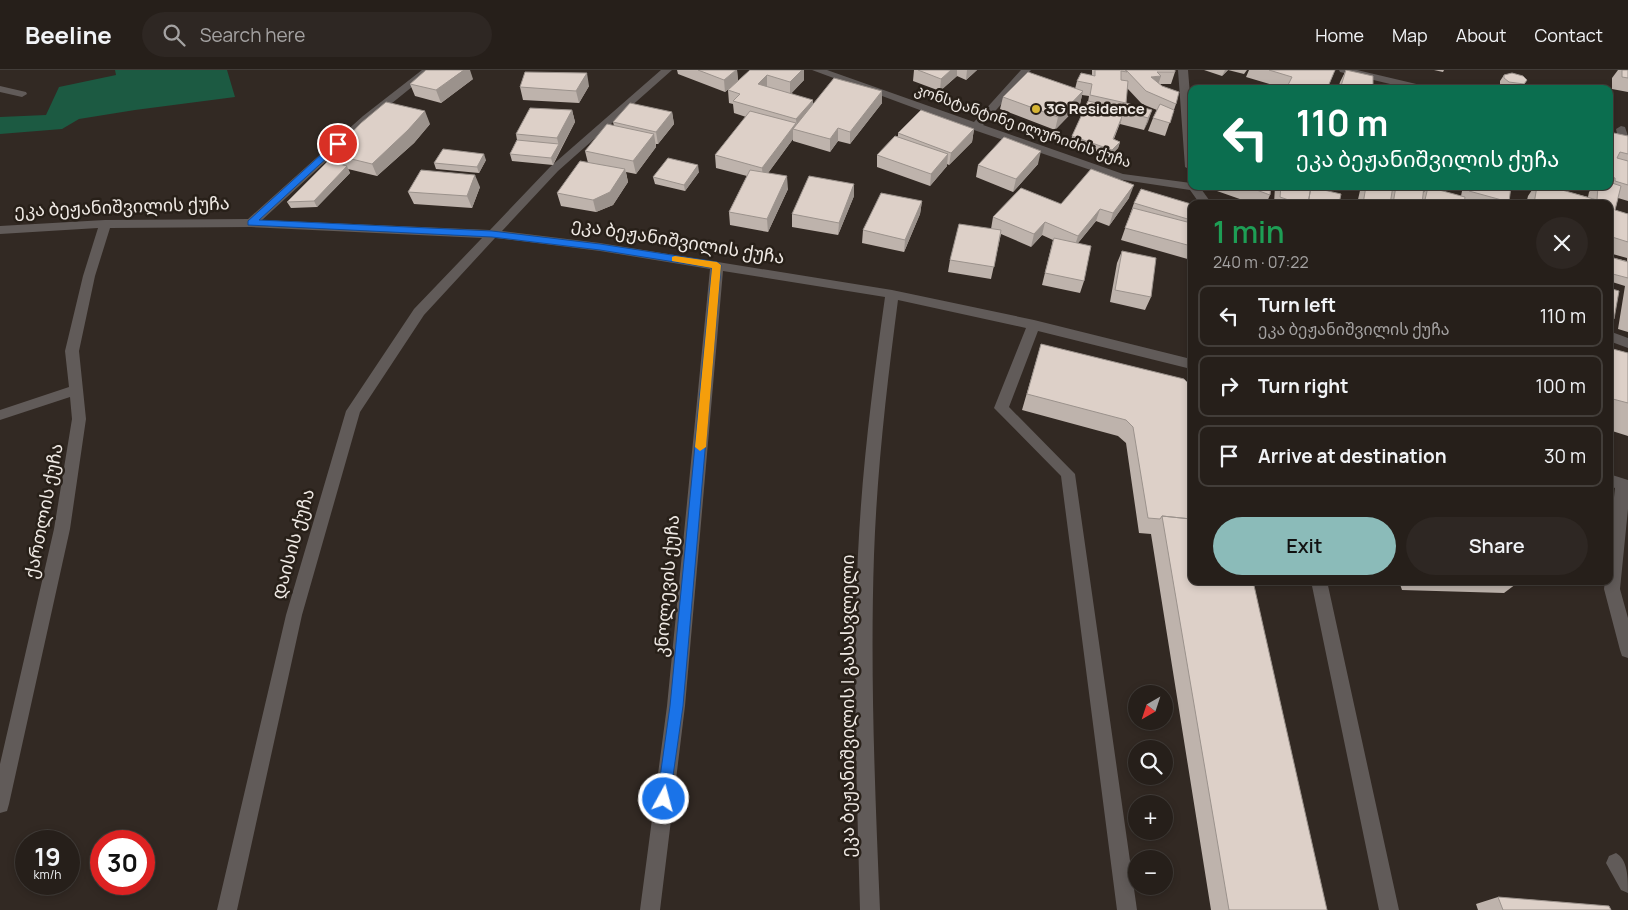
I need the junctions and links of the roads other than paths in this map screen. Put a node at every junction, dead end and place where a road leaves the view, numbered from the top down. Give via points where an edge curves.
1 (428, 70) edge
2 (667, 70) edge
3 (818, 70) edge
4 (1026, 70) edge
5 (1183, 70) edge
6 (1344, 70) edge
7 (1408, 85) edge
8 (0, 90) edge
9 (22, 94) dead end
10 (975, 127) junction
11 (1624, 130) edge
12 (1188, 131) edge
13 (1628, 158) edge
14 (1188, 186) edge
15 (1195, 190) edge
16 (1203, 200) edge
17 (251, 223) junction
18 (105, 224) junction
19 (0, 230) edge
20 (492, 234) junction
21 (717, 265) junction
22 (892, 294) junction
23 (1034, 325) junction
24 (1613, 337) edge
25 (1628, 343) edge
26 (1188, 363) edge
27 (76, 390) junction
28 (0, 415) edge
29 (1620, 483) edge
30 (1613, 576) edge
31 (1320, 585) edge
32 (1612, 585) edge
33 (1628, 650) edge
34 (2, 785) edge
35 (0, 804) edge
36 (1616, 863) dead end
37 (1628, 883) edge
38 (227, 910) edge
39 (650, 910) edge
40 (870, 910) edge
41 (1127, 910) edge
42 (1389, 910) edge

1 - 17 street via 367,118
2 - 20 street, დაისის ქუჩა via 554,169
3 - 10 street, კონსტანტინე ილურიძის ქუჩა
4 - 10 street
5 - 12 street
6 - 7 street
8 - 9 street
10 - 14 street, კონსტანტინე ილურიძის ქუჩა via 1121,178
11 - 13 street
15 - 16 street, კონსტანტინე ილურიძის ქუჩა
17 - 18 street, ეკა ბეჟანიშვილის ქუჩა
17 - 20 street, ეკა ბეჟანიშვილის ქუჩა
18 - 19 street, ეკა ბეჟანიშვილის ქუჩა
18 - 27 street, ქართლის ქუჩა via 72,351
20 - 21 street, ეკა ბეჟანიშვილის ქუჩა
20 - 38 street, დაისის ქუჩა via 419,312 352,411 294,615
21 - 22 street, ეკა ბეჟანიშვილის ქუჩა
21 - 39 street, კნოლევის ქუჩა via 676,706
22 - 23 street, ეკა ბეჟანიშვილის ქუჩა
22 - 40 street, ეკა ბეჟანიშვილის I გასასვლელი via 878,397 866,554 864,697
23 - 26 street, ეკა ბეჟანიშვილის ქუჩა
23 - 41 street via 1001,408 1068,474
24 - 25 street
27 - 28 street
27 - 34 street, ქართლის ქუჩა via 79,419 62,529
29 - 30 street
31 - 42 street
32 - 33 street
34 - 35 street, ქართლის ქუჩა
36 - 37 street

